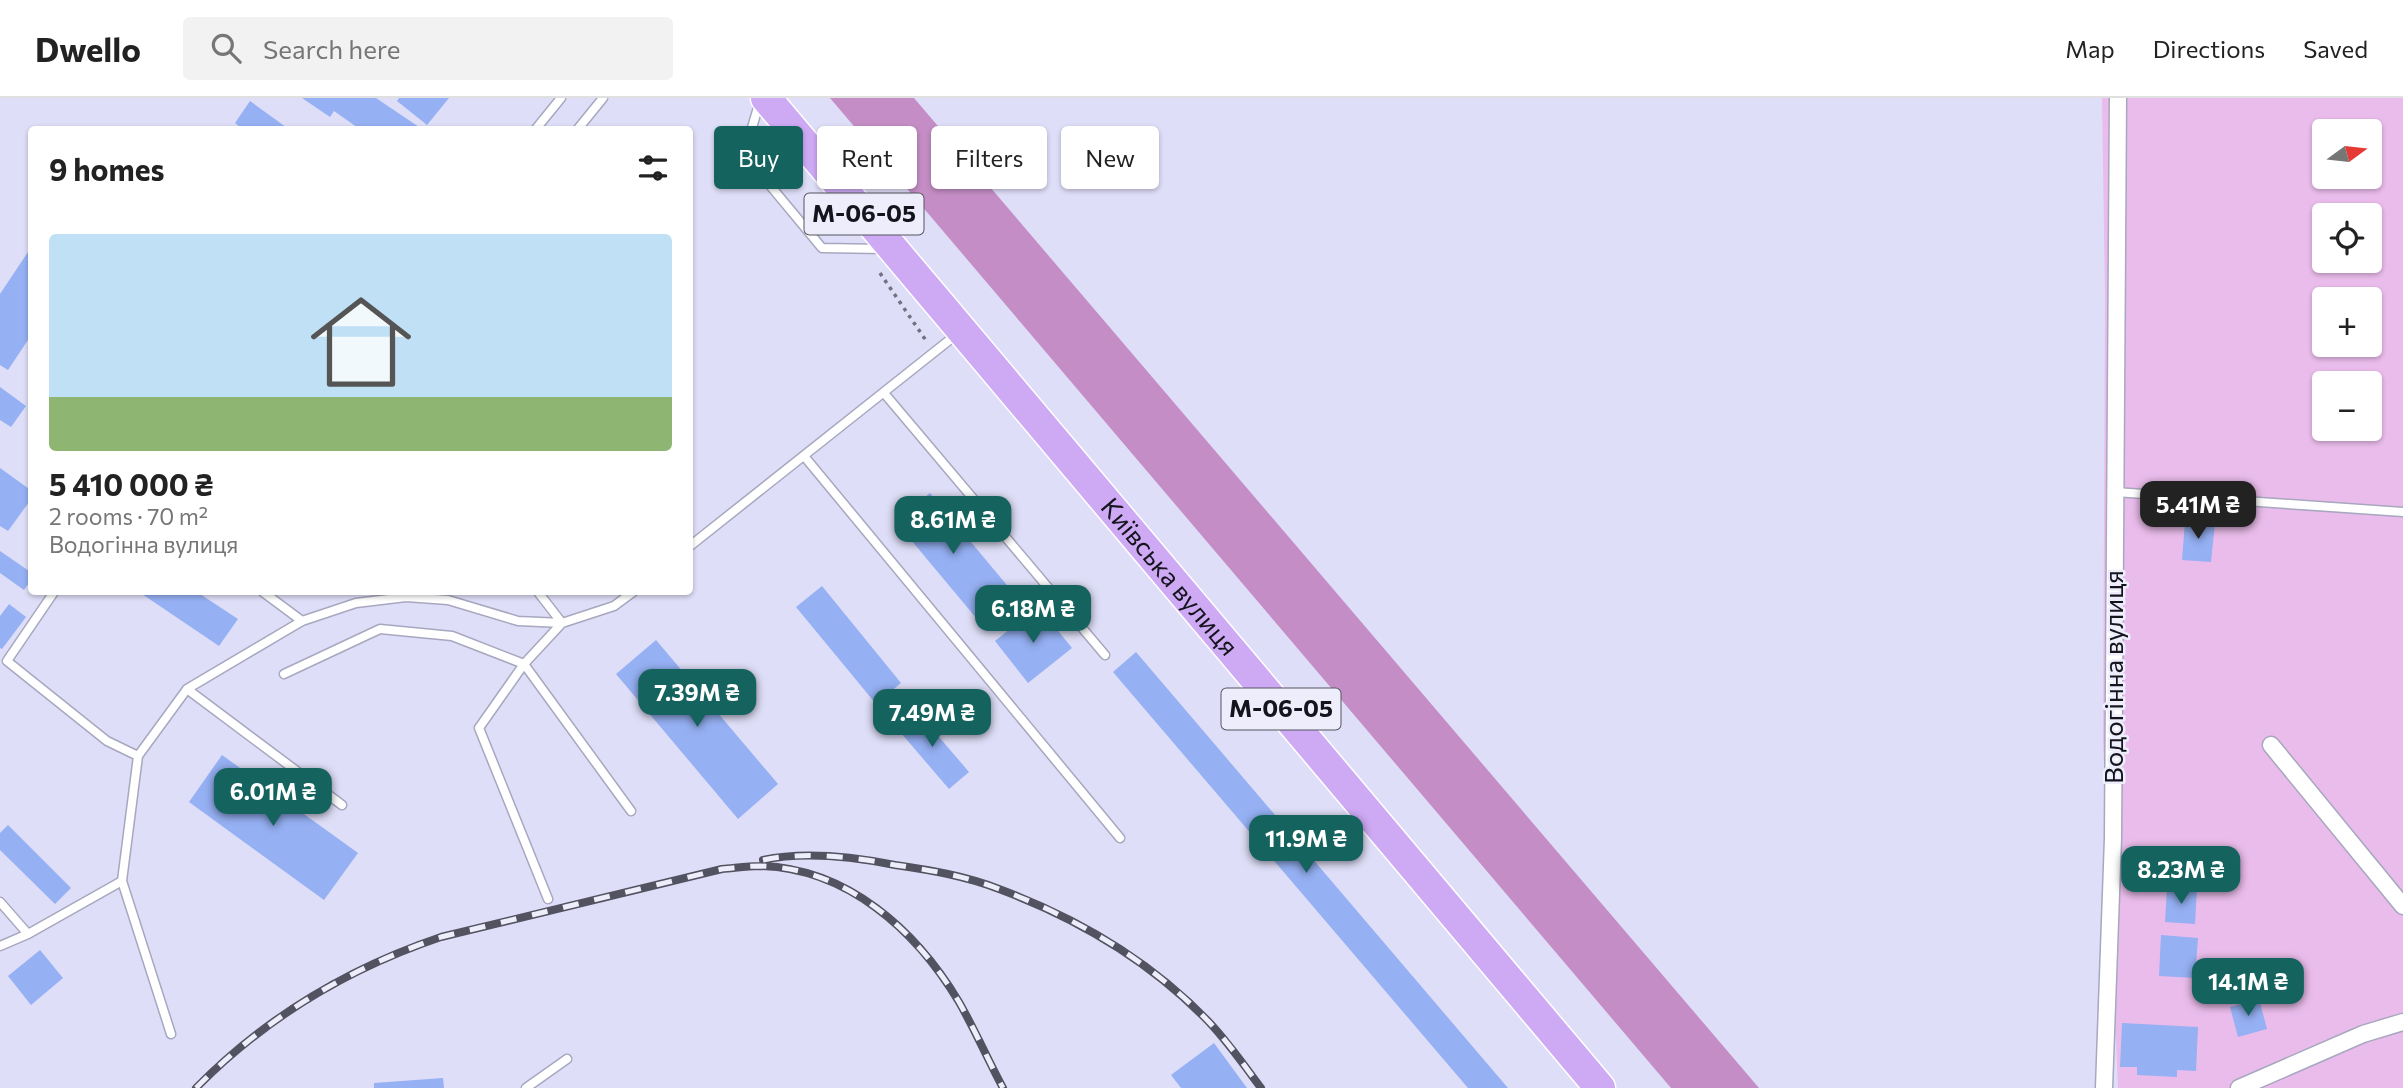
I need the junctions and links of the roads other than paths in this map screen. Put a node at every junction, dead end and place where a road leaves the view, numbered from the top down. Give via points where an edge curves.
1 (561, 98) edge
2 (603, 98) edge
3 (760, 98) edge
4 (766, 98) edge
5 (2118, 98) edge
6 (538, 126) edge
7 (580, 126) edge
8 (884, 257) junction
9 (962, 330) junction
10 (884, 393) junction
11 (804, 456) junction
12 (2115, 492) junction
13 (2403, 512) edge
14 (693, 545) edge
15 (52, 595) edge
16 (267, 595) edge
17 (540, 595) edge
18 (629, 595) edge
19 (302, 621) junction
20 (562, 623) junction
21 (1105, 654) dead end
22 (3, 663) edge
23 (524, 664) junction
24 (284, 674) dead end
25 (187, 689) junction
26 (2271, 745) dead end
27 (138, 756) junction
28 (342, 805) dead end
29 (631, 811) dead end
30 (1119, 838) dead end
31 (122, 881) junction
32 (548, 900) dead end
33 (0, 902) edge
34 (2403, 906) edge
35 (28, 933) junction
36 (0, 946) edge
37 (2403, 1022) edge
38 (171, 1034) dead end
39 (567, 1059) dead end
40 (526, 1088) edge
41 (1600, 1088) edge
42 (2104, 1088) edge
43 (2239, 1088) edge

1 - 6 lane
2 - 7 lane
3 - 8 lane via 744,154 822,248
4 - 8 highway, Київська вулиця / М-06-05
5 - 12 street, Водогінна вулиця
8 - 9 highway, Київська вулиця / М-06-05
9 - 10 lane
9 - 41 highway, Київська вулиця / М-06-05
10 - 11 lane
10 - 21 lane
11 - 14 lane
11 - 30 lane
12 - 13 lane
12 - 42 street, Водогінна вулиця via 2113,838
15 - 22 lane
16 - 19 lane
17 - 20 lane
18 - 20 lane via 614,606
19 - 20 lane via 356,603 405,597 448,600 518,621
19 - 25 lane
20 - 23 lane
22 - 27 lane via 107,741
23 - 24 lane via 452,636 380,629
23 - 29 lane
23 - 32 lane via 479,728
25 - 27 lane
25 - 28 lane
26 - 34 street
27 - 31 lane
31 - 35 lane
31 - 38 lane
33 - 35 lane
35 - 36 lane
37 - 43 street via 2363,1034
39 - 40 lane

